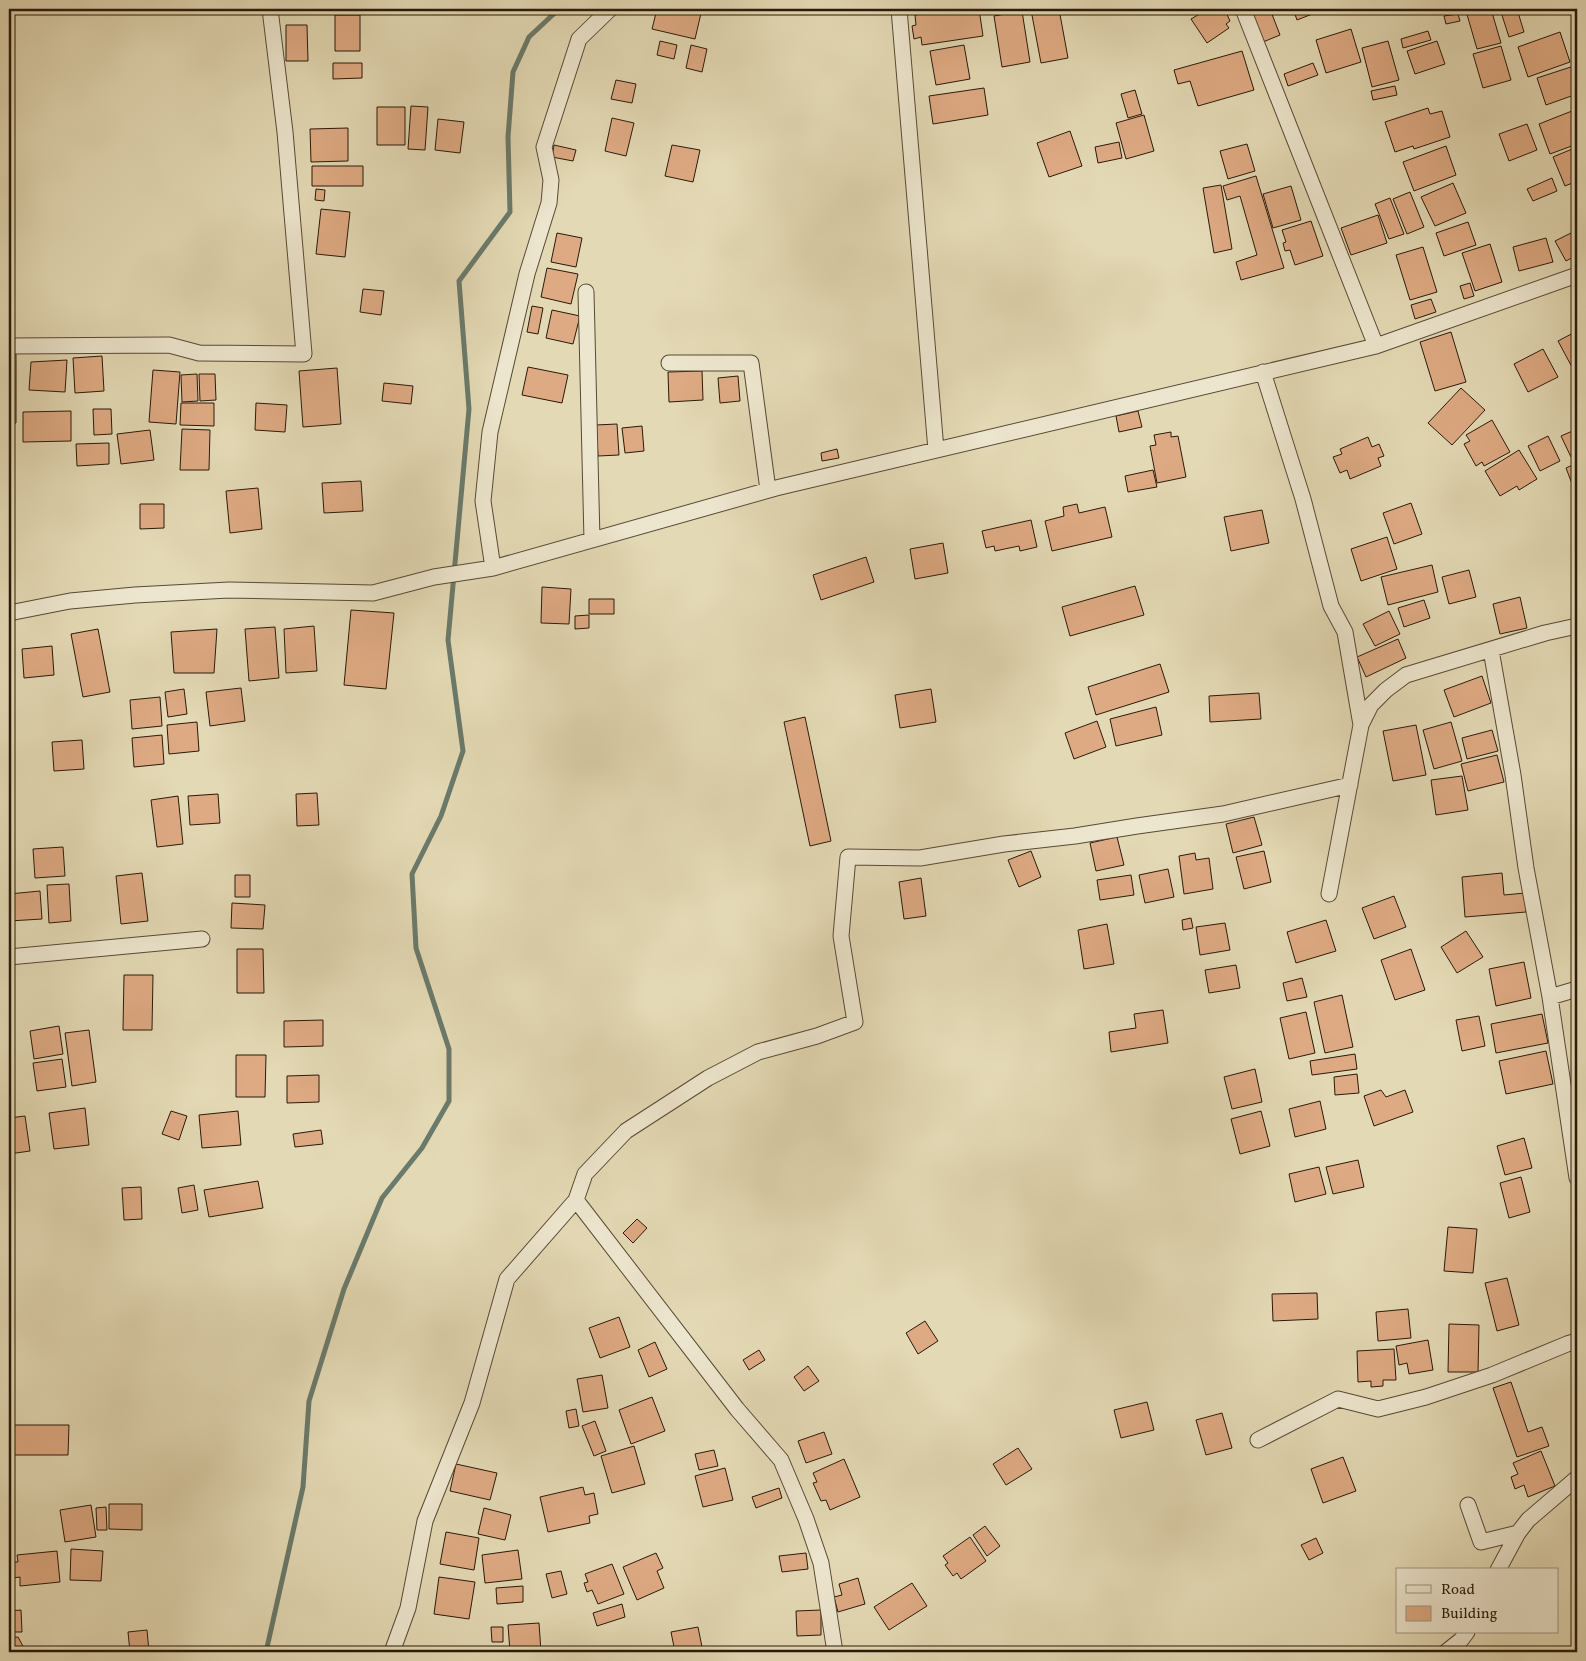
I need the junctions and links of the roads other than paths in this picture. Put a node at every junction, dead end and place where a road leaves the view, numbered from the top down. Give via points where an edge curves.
1 (270, 9) edge
2 (610, 9) edge
3 (899, 9) edge
4 (1242, 9) edge
5 (1577, 276) edge
6 (586, 292) dead end
7 (9, 346) edge
8 (1376, 346) junction
9 (670, 363) dead end
10 (1263, 372) junction
11 (936, 450) junction
12 (768, 490) junction
13 (592, 540) junction
14 (493, 568) junction
15 (9, 613) edge
16 (1577, 626) edge
17 (1491, 650) junction
18 (1362, 724) junction
19 (1350, 785) junction
20 (1329, 894) dead end
21 (202, 939) dead end
22 (9, 958) edge
23 (1577, 989) edge
24 (1550, 997) junction
25 (1577, 1178) edge
26 (576, 1200) junction
27 (1577, 1341) edge
28 (1258, 1440) dead end
29 (1577, 1478) edge
30 (1468, 1505) dead end
31 (1518, 1533) junction
32 (1499, 1568) edge
33 (1466, 1634) edge
34 (392, 1652) edge
35 (835, 1652) edge
36 (1446, 1652) edge

1 - 7 street via 285,132 304,354 199,353 169,345
2 - 14 street via 579,39 544,147 551,180 550,203 527,274 490,432 484,500
3 - 11 street
4 - 8 street
5 - 8 street
6 - 13 street
8 - 10 street
9 - 12 street via 751,363
10 - 11 street
10 - 18 street via 1303,499 1331,606 1344,632
11 - 12 street
12 - 13 street
13 - 14 street
14 - 15 street via 434,577 373,593 229,590 135,595 70,601
16 - 17 street
17 - 18 street via 1406,675 1371,705
17 - 24 street
18 - 19 street
19 - 20 street
19 - 26 street via 1223,814 1075,836 920,858 848,857 841,936 855,1022 758,1052 708,1078 626,1131 585,1174
21 - 22 street
23 - 24 street
24 - 25 street
26 - 34 street via 507,1279 472,1403 425,1520 408,1608
26 - 35 street via 737,1410 781,1460 821,1563
27 - 28 street via 1492,1376 1417,1400 1378,1409 1338,1399
29 - 31 street via 1528,1520
30 - 31 street via 1481,1542
31 - 32 street
33 - 36 street

